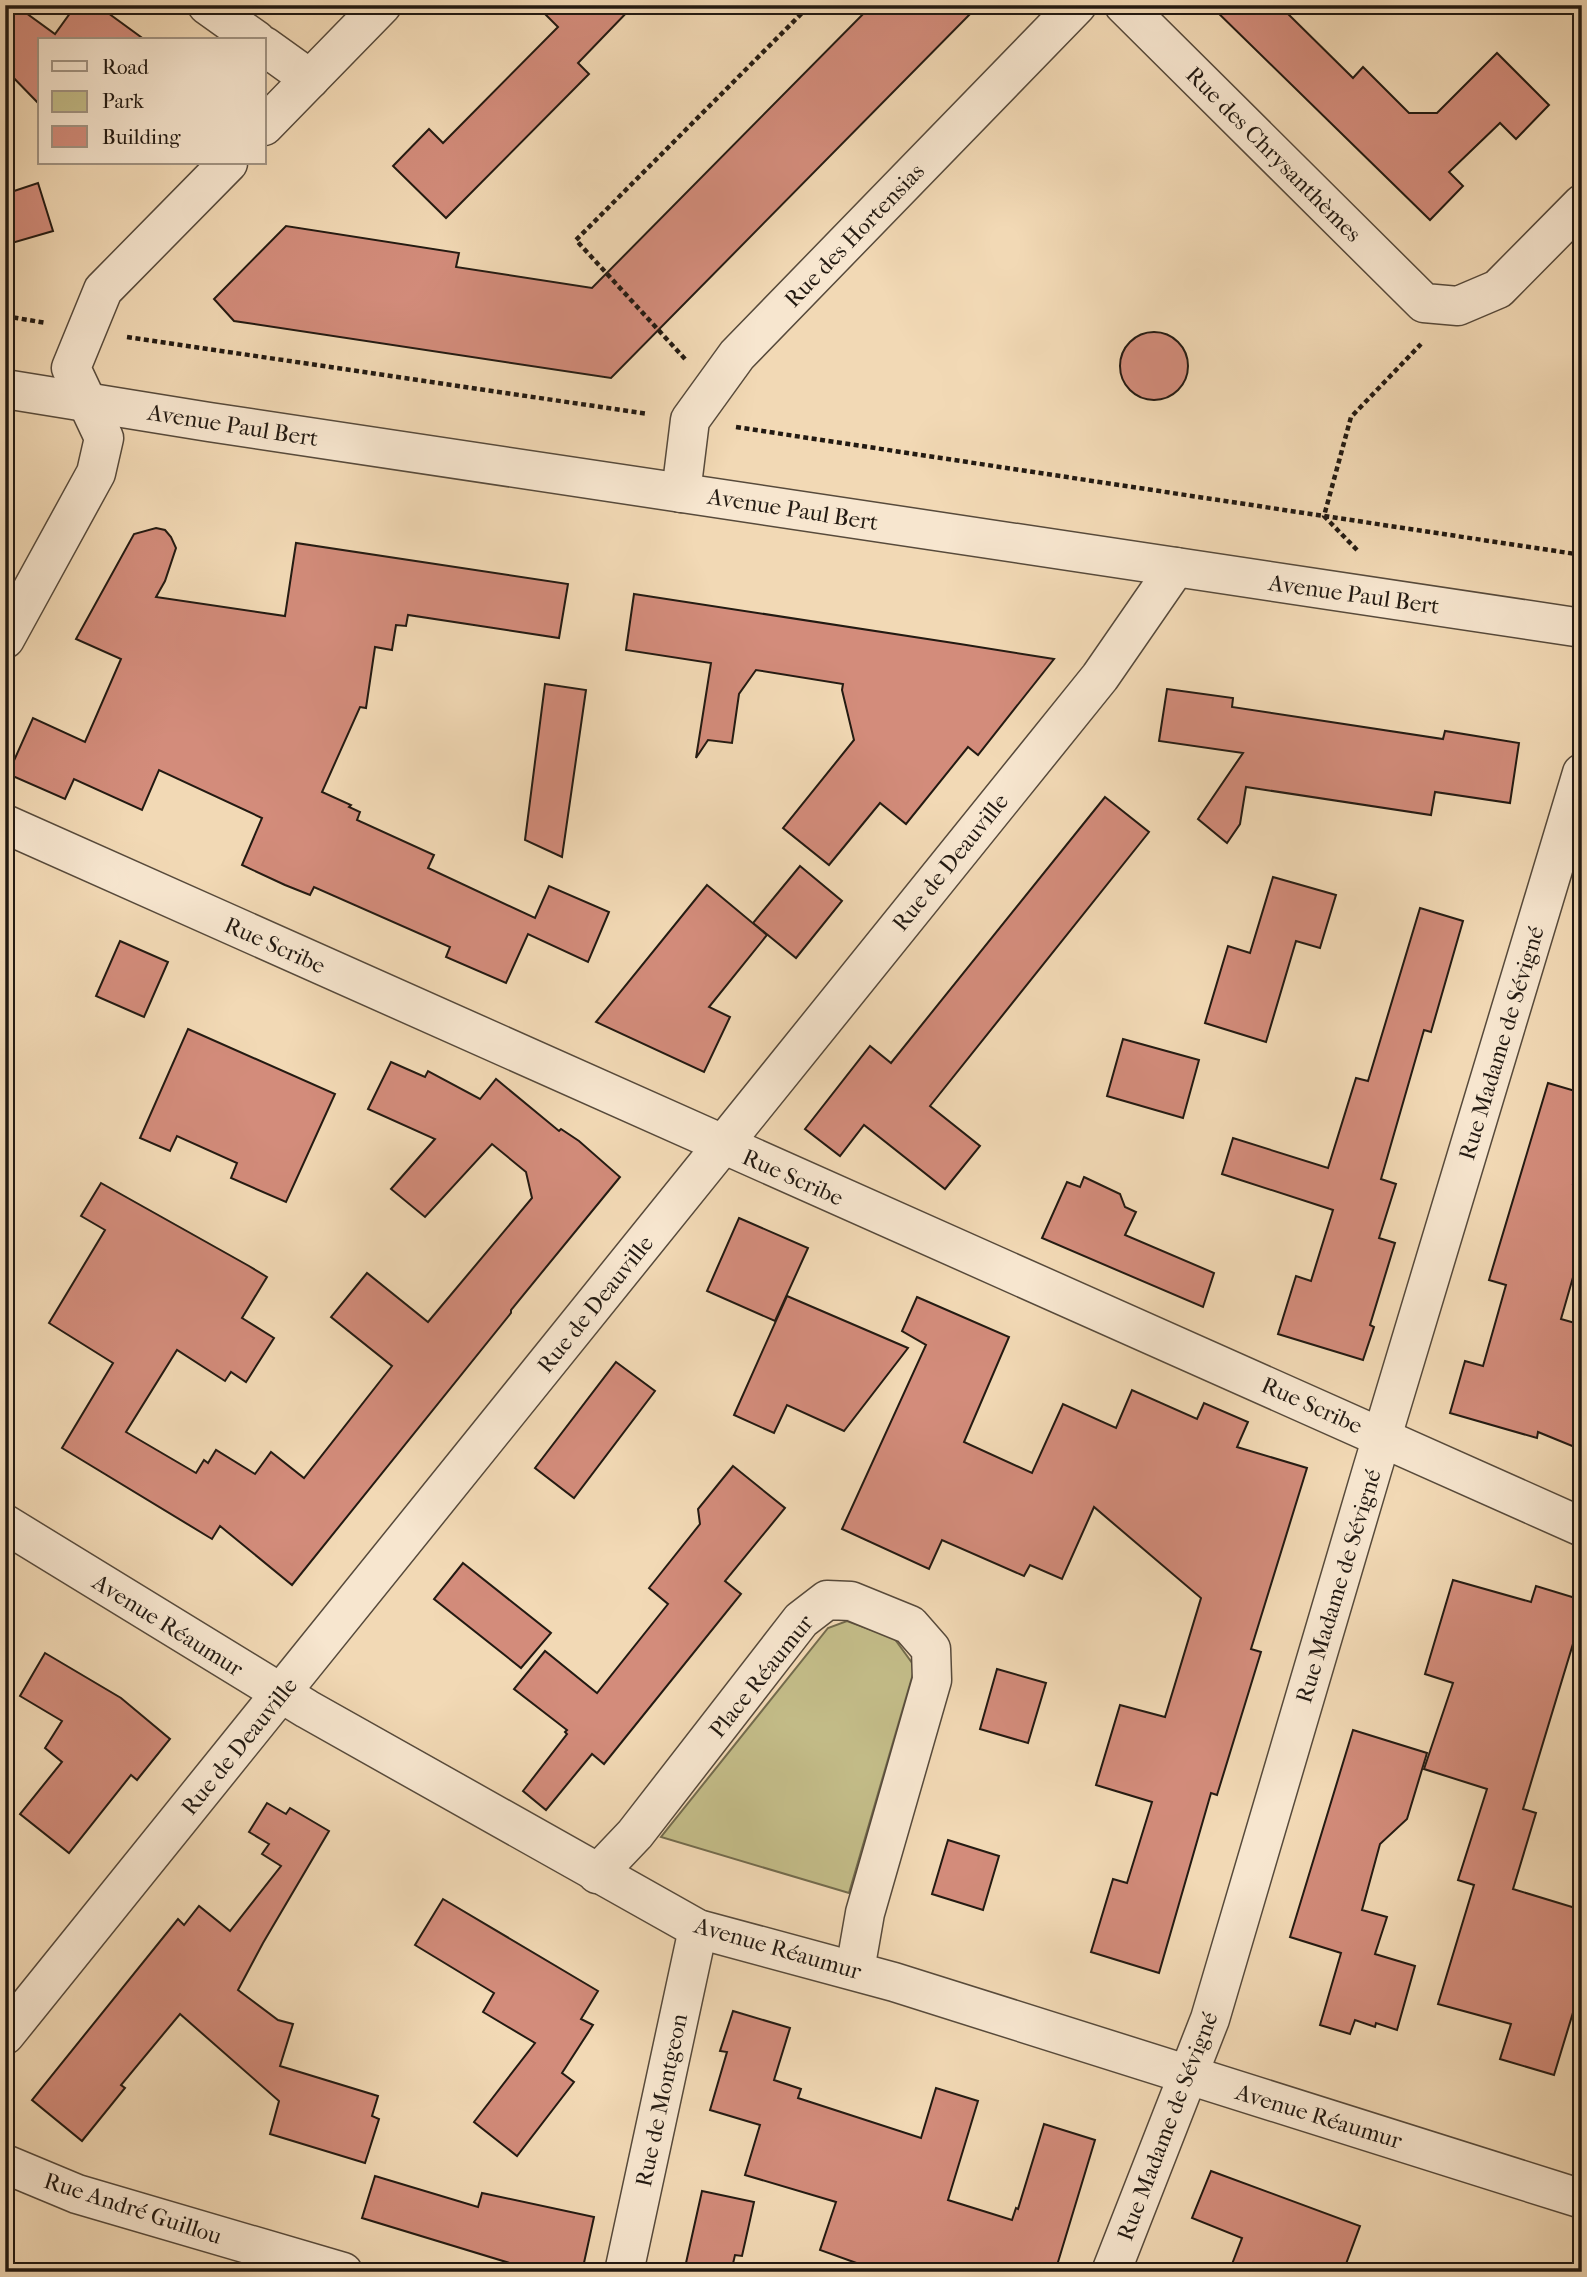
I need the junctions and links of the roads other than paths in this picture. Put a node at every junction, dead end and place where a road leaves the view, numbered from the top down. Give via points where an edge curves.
1 (207, 5) edge
2 (382, 5) edge
3 (1077, 5) edge
4 (1124, 5) edge
5 (253, 38) edge
6 (266, 47) edge
7 (310, 79) junction
8 (266, 124) edge
9 (227, 164) edge
10 (1582, 204) edge
11 (5, 389) edge
12 (87, 401) junction
13 (681, 493) junction
14 (1175, 567) junction
15 (1582, 628) edge
16 (5, 639) edge
17 (1582, 773) edge
18 (5, 824) edge
19 (722, 1145) junction
20 (1383, 1437) junction
21 (5, 1524) edge
22 (1582, 1527) edge
23 (281, 1692) junction
24 (597, 1874) junction
25 (698, 1929) junction
26 (855, 1970) junction
27 (5, 2035) edge
28 (1189, 2074) junction
29 (5, 2164) edge
30 (1581, 2196) edge
31 (343, 2272) edge
32 (624, 2272) edge
33 (1111, 2272) edge

1 - 5 street
2 - 7 street
3 - 13 street, Rue des Hortensias via 737,355 690,420
4 - 10 street, Rue des Chrysanthèmes via 1441,304 1498,289
6 - 7 street
7 - 8 street
9 - 12 street via 103,290 71,368
11 - 12 street, Avenue Paul Bert
12 - 13 street, Avenue Paul Bert
12 - 16 street via 104,438 96,473
13 - 14 street, Avenue Paul Bert
14 - 15 street, Avenue Paul Bert
14 - 19 street, Rue de Deauville via 1100,677
17 - 20 street, Rue Madame de Sévigné
18 - 19 street, Rue Scribe
19 - 20 street, Rue Scribe
19 - 23 street, Rue de Deauville
20 - 22 street, Rue Scribe
20 - 28 street, Rue Madame de Sévigné via 1210,2019
21 - 23 street, Avenue Réaumur
23 - 24 street, Avenue Réaumur
23 - 27 street, Rue de Deauville
24 - 25 street, Avenue Réaumur
24 - 26 street, Place Réaumur via 635,1834 801,1620 827,1600 850,1601 910,1625 931,1649 932,1679 865,1913
25 - 26 street, Avenue Réaumur
25 - 32 street, Rue de Montgeon
26 - 28 street, Avenue Réaumur
28 - 30 street, Avenue Réaumur
28 - 33 street, Rue Madame de Sévigné
29 - 31 street, Rue André Guillou via 78,2194

